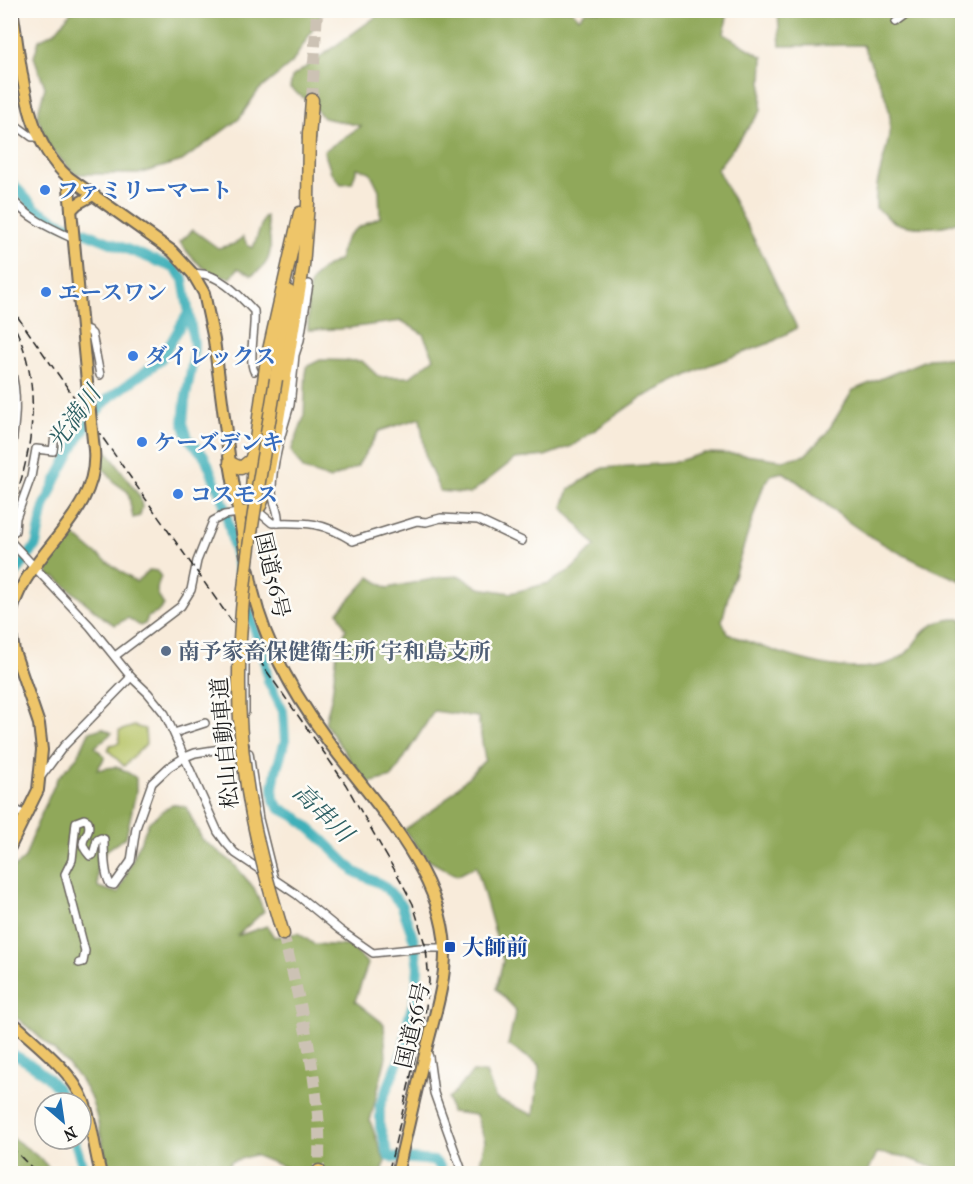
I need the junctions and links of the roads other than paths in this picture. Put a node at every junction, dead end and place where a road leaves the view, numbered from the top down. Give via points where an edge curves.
1 (12, 10) edge
2 (912, 10) edge
3 (896, 21) dead end
4 (312, 100) tunnel mouth
5 (10, 122) edge
6 (309, 132) junction
7 (39, 137) junction
8 (68, 177) junction
9 (93, 195) junction
10 (10, 197) edge
11 (300, 213) junction
12 (71, 215) junction
13 (73, 237) junction
14 (193, 274) junction
15 (309, 284) dead end
16 (82, 328) junction
17 (10, 367) edge
18 (254, 371) dead end
19 (100, 375) dead end
20 (55, 435) dead end
21 (255, 447) junction
22 (10, 459) edge
23 (230, 463) junction
24 (254, 508) junction
25 (236, 513) junction
26 (278, 523) junction
27 (10, 533) edge
28 (10, 541) edge
29 (522, 541) dead end
30 (29, 561) junction
31 (10, 621) edge
32 (10, 627) edge
33 (115, 656) junction
34 (245, 657) dead end
35 (131, 677) junction
36 (205, 723) dead end
37 (174, 733) junction
38 (248, 745) junction
39 (185, 757) junction
40 (40, 778) junction
41 (10, 806) edge
42 (26, 816) junction
43 (10, 847) edge
44 (274, 879) junction
45 (283, 934) tunnel mouth
46 (445, 948) junction
47 (79, 963) dead end
48 (10, 1020) edge
49 (426, 1050) junction
50 (398, 1171) edge
51 (101, 1173) edge
52 (463, 1173) edge

1 - 7 main road, 国道56号 via 28,103
2 - 3 street
4 - 6 highway
5 - 7 street via 32,137
6 - 11 highway
6 - 24 highway via 308,203 300,287 264,495 260,506
7 - 8 main road, 国道56号 via 57,168
8 - 9 main road, 国道56号
8 - 12 main road
9 - 12 main road via 77,204
9 - 14 main road, 国道56号 via 172,251
10 - 13 street via 36,220
11 - 21 highway via 267,359
11 - 24 highway, bridge
12 - 13 main road
13 - 16 main road
14 - 18 street via 200,273 227,285 254,311
14 - 23 main road, 国道56号 via 208,308
15 - 26 street via 275,466 272,493
16 - 19 street via 92,334
16 - 30 main road, bridge via 94,450 90,486 74,513
17 - 22 street via 15,384
20 - 27 street via 52,451 36,449 15,531
21 - 23 highway via 247,465 237,468
21 - 24 highway
23 - 25 main road, 国道56号
24 - 25 highway
24 - 26 street via 272,523
24 - 45 highway, 松山自動車道, bridge via 239,664 239,709 246,783 260,857
25 - 33 street via 213,521 197,561 191,590 181,606
25 - 46 main road, 国道56号 via 252,595 267,636 314,721 417,863 435,900
26 - 29 street via 314,523 356,542 417,521 477,520
28 - 30 street
30 - 31 main road
30 - 33 street
32 - 40 main road via 14,651 39,724
33 - 35 street
34 - 38 street
35 - 37 street via 155,700
35 - 40 street via 63,747
36 - 37 street
37 - 39 street
38 - 39 street
38 - 44 street via 259,819
39 - 44 street via 226,843
39 - 47 street via 152,783 136,828 131,861 114,885 105,874 104,839 96,840 90,856 82,848 88,821 76,822 72,860 65,874 85,951 83,962
40 - 42 main road
41 - 42 street
42 - 43 main road
44 - 46 street via 373,953
46 - 49 main road, 国道56号 via 442,984
48 - 51 main road via 65,1072 78,1090 90,1119
49 - 50 main road, 国道56号
49 - 52 street via 434,1093

